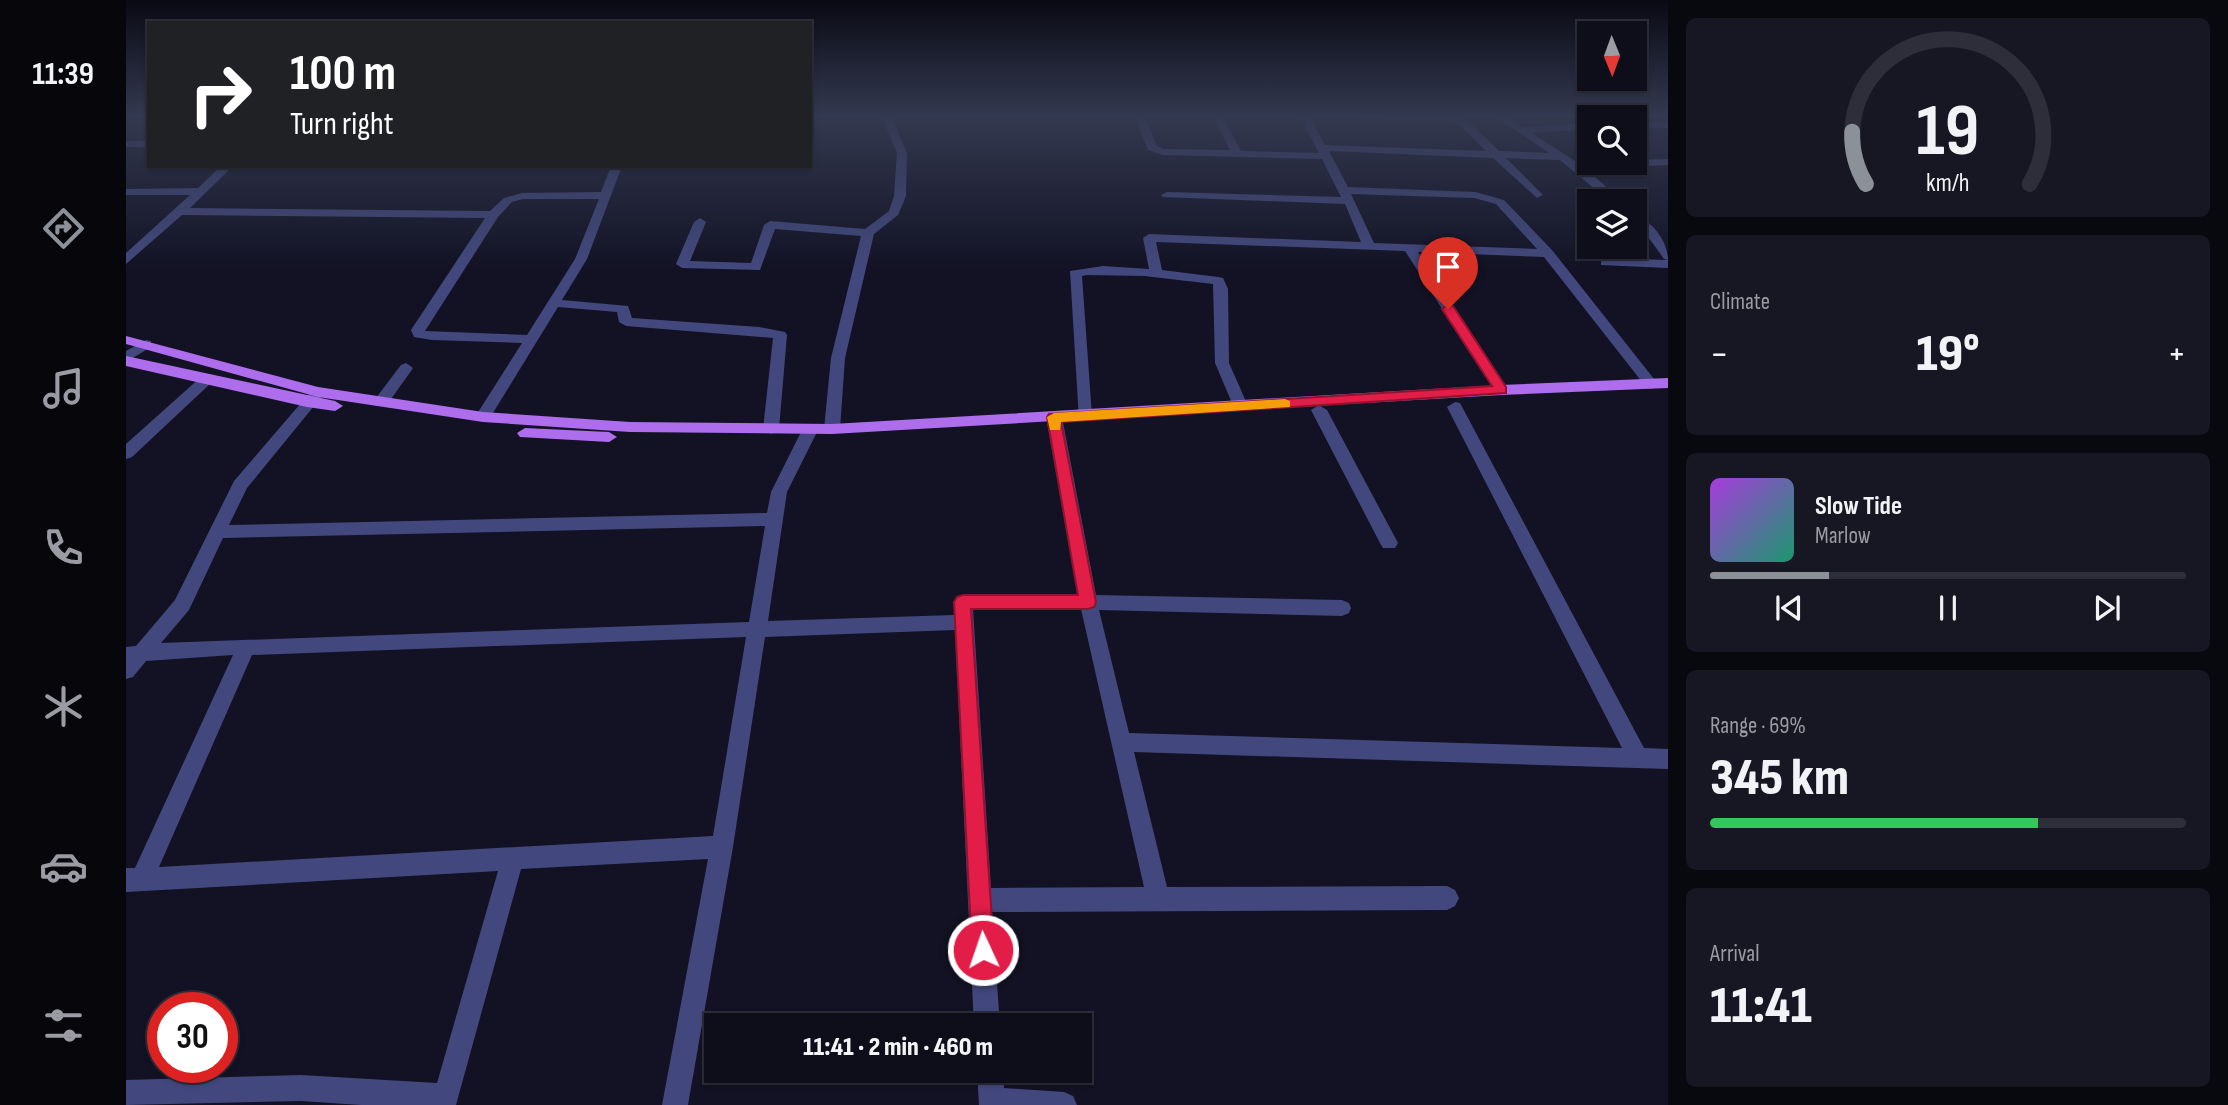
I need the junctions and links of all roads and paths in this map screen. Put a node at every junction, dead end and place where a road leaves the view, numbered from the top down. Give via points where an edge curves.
1 (1576, 166) edge
2 (901, 167) edge
3 (1331, 167) edge
4 (1507, 167) edge
5 (226, 168) edge
6 (616, 168) edge
7 (1602, 189) edge
8 (201, 191) junction
9 (126, 192) edge
10 (606, 195) junction
11 (1167, 195) dead end
12 (1537, 195) dead end
13 (1346, 196) junction
14 (179, 211) junction
15 (494, 215) junction
16 (700, 222) dead end
17 (1647, 228) edge
18 (868, 233) junction
19 (1369, 246) junction
20 (1409, 248) junction
21 (1548, 253) junction
22 (1668, 257) edge
23 (126, 260) edge
24 (1605, 262) dead end
25 (1668, 264) edge
26 (1156, 273) junction
27 (555, 303) junction
28 (533, 339) junction
29 (126, 340) edge
30 (146, 345) junction
31 (126, 360) edge
32 (406, 369) dead end
33 (207, 379) junction
34 (1668, 383) edge
35 (1651, 384) junction
36 (1501, 390) junction
37 (1668, 392) edge
38 (312, 397) junction
39 (382, 402) junction
40 (1240, 407) junction
41 (1455, 407) dead end
42 (1320, 410) junction
43 (1084, 416) junction
44 (484, 417) junction
45 (1054, 422) junction
46 (771, 429) junction
47 (832, 429) junction
48 (808, 435) junction
49 (126, 453) edge
50 (774, 519) junction
51 (217, 532) junction
52 (1389, 543) dead end
53 (1088, 602) junction
54 (1342, 608) dead end
55 (964, 622) junction
56 (755, 631) junction
57 (246, 647) junction
58 (132, 655) edge
59 (126, 671) edge
60 (1121, 742) junction
61 (1638, 758) junction
62 (1668, 759) edge
63 (722, 847) junction
64 (513, 859) junction
65 (134, 879) edge
66 (1447, 898) dead end
67 (1158, 899) junction
68 (980, 900) junction
69 (986, 1013) edge
70 (991, 1083) edge
71 (126, 1093) edge
72 (992, 1103) edge
73 (675, 1105) edge
74 (1065, 1105) edge

1 - 7 street
2 - 18 street via 894,213
3 - 13 street
4 - 12 street
5 - 8 street
6 - 10 street
8 - 9 street
8 - 14 street
10 - 15 street via 522,196 508,201
10 - 27 street via 581,260
11 - 13 street
13 - 19 street
13 - 21 street via 1475,195 1500,202
14 - 15 street
14 - 23 street
15 - 28 street via 421,323 419,334
16 - 18 street via 682,264 756,267 770,225
17 - 22 street
18 - 47 street via 838,358
19 - 20 street
19 - 26 street via 1149,238
20 - 21 street
20 - 36 street
21 - 35 street
24 - 25 street
26 - 40 street via 1218,281 1222,363
26 - 43 street via 1075,274
27 - 28 street
27 - 46 street via 623,309 626,322 780,335
28 - 44 street
29 - 30 main road
30 - 31 street
30 - 38 main road
31 - 33 main road
32 - 39 street
33 - 38 main road
33 - 49 street
34 - 35 main road
35 - 36 main road
36 - 40 main road
37 - 42 main road
38 - 39 main road
38 - 48 main road via 483,429 561,437
38 - 51 street via 240,485
39 - 44 main road
40 - 43 main road
41 - 61 street
42 - 45 main road
42 - 52 street
43 - 45 main road
44 - 46 main road via 630,427
45 - 47 main road
45 - 48 main road
45 - 53 street
46 - 48 main road
47 - 48 main road
48 - 50 street via 779,492
50 - 51 street
50 - 56 street
51 - 58 street via 182,605
53 - 54 street
53 - 55 street via 963,602
53 - 60 street
55 - 56 street
55 - 68 street
56 - 57 street
56 - 63 street
57 - 58 street
57 - 65 street
58 - 59 street
60 - 61 street
60 - 67 street
61 - 62 street
63 - 64 street
63 - 73 street
64 - 65 street
64 - 71 street via 446,1097 301,1088
66 - 67 street
67 - 68 street
68 - 69 street
70 - 72 street
72 - 74 street

